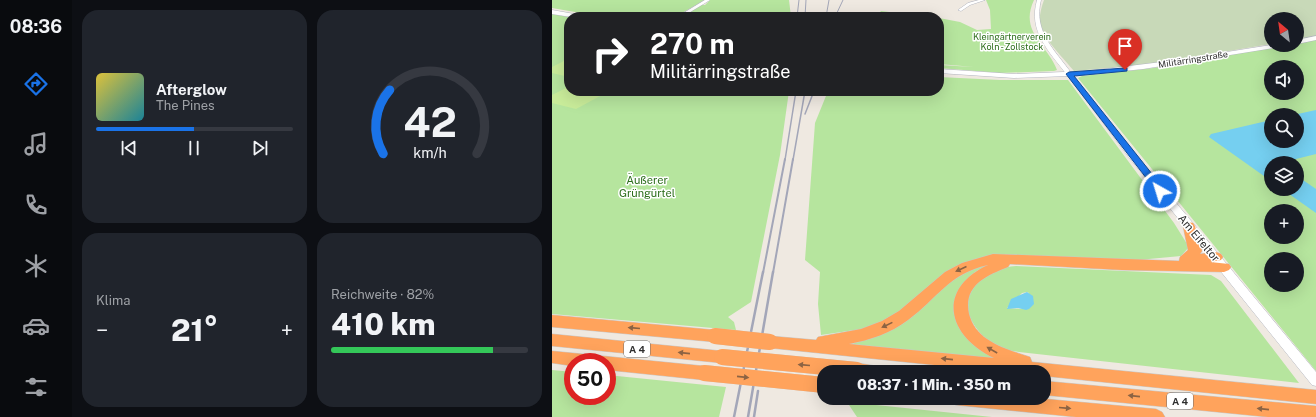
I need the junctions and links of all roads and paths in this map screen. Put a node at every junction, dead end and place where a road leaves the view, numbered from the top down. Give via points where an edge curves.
1 (708, 0) edge
2 (983, 0) edge
3 (1039, 0) edge
4 (960, 10) dead end
5 (552, 12) edge
6 (688, 12) edge
7 (564, 14) edge
8 (1316, 38) edge
9 (1304, 41) edge
10 (1264, 47) edge
11 (944, 71) edge
12 (1069, 74) junction
13 (1190, 226) junction
14 (1013, 260) junction
15 (1186, 260) junction
16 (1220, 262) junction
17 (1164, 265) junction
18 (552, 321) edge
19 (552, 340) edge
20 (770, 342) junction
21 (552, 357) edge
22 (564, 358) edge
23 (616, 364) edge
24 (817, 366) edge
25 (1056, 370) junction
26 (817, 384) edge
27 (1051, 389) edge
28 (1316, 391) edge
29 (1030, 405) edge
30 (1316, 414) edge
31 (1156, 417) edge

1 - 6 street
2 - 4 street
3 - 12 street via 1036,13 1039,32
5 - 7 main road
8 - 9 main road
10 - 12 main road, Militärringstraße via 1125,70
11 - 12 main road, Militärringstraße via 1016,76
12 - 13 main road, Am Eifeltor
13 - 15 highway via 1195,251
13 - 16 main road, Am Eifeltor
14 - 17 highway
14 -> 20 highway via 993,260 957,270 897,320 872,332 843,340
25 -> 14 highway via 994,351 976,339 967,328 961,311 962,296 968,284 986,270
15 - 16 highway
15 - 17 highway
16 - 17 highway
16 - 28 main road, Am Eifeltor
20 -> 18 highway, bridge
24 -> 19 highway, A 4, bridge
25 -> 20 highway
21 - 22 highway
23 -> 26 highway, A 4, bridge
25 - 28 highway
30 -> 27 highway, A 4
29 -> 31 highway, A 4

